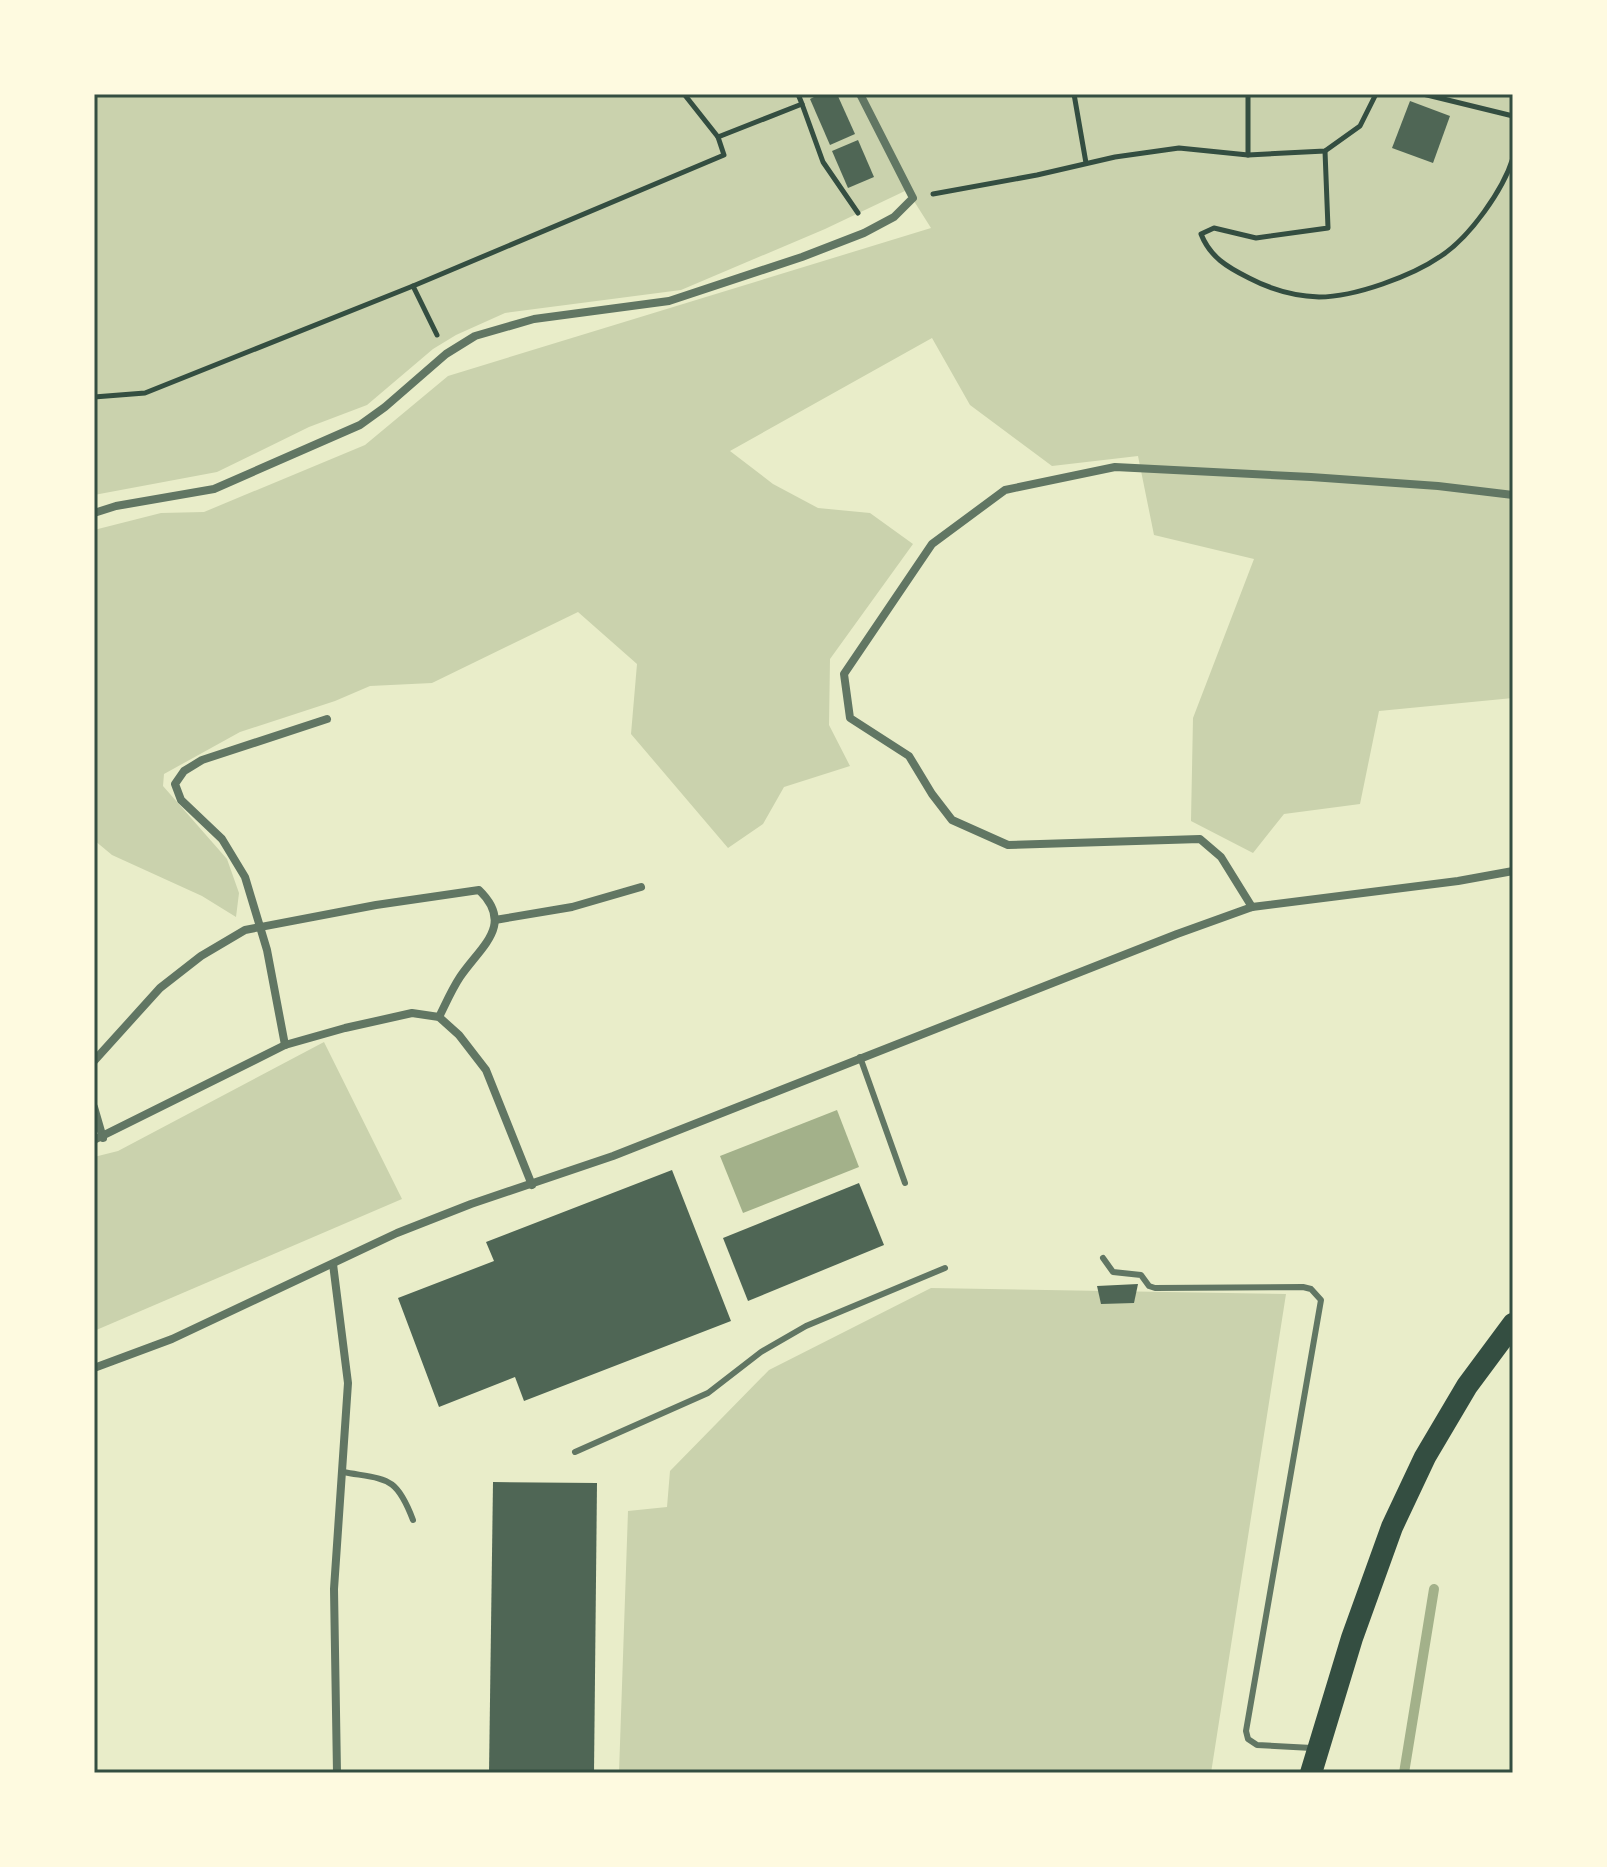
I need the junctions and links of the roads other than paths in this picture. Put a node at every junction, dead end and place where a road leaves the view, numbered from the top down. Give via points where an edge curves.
1 (860, 94) edge
2 (1513, 495) edge
3 (94, 513) edge
4 (327, 719) dead end
5 (1513, 871) edge
6 (641, 887) dead end
7 (1252, 907) junction
8 (495, 920) junction
9 (439, 1017) junction
10 (285, 1045) junction
11 (860, 1057) junction
12 (94, 1061) edge
13 (94, 1107) edge
14 (98, 1139) edge
15 (905, 1183) dead end
16 (532, 1185) junction
17 (1103, 1258) dead end
18 (333, 1264) junction
19 (945, 1268) dead end
20 (1513, 1324) edge
21 (94, 1368) edge
22 (575, 1452) dead end
23 (343, 1472) junction
24 (413, 1520) dead end
25 (1317, 1748) junction
26 (337, 1773) edge
27 (1311, 1773) edge

1 - 3 street via 913,198 894,217 802,257 669,301 534,319 475,336 360,425 214,489
2 - 7 street via 1115,467 1005,490 932,544 844,674 850,718 909,756 952,820 1008,845 1200,839 1221,857
4 - 10 street via 202,760 175,784 181,800 222,839 245,877 267,950
5 - 7 street
6 - 8 street via 572,907
7 - 11 street
8 - 9 street via 492,937 458,980
8 - 12 street via 492,903 479,890 245,930 160,988
9 - 10 street via 412,1013
9 - 16 street via 486,1070
10 - 14 street
11 - 15 lane
11 - 16 street
13 - 14 street
16 - 18 street via 397,1233
17 - 25 lane via 1113,1272 1141,1275 1155,1288 1303,1287 1321,1300 1246,1731 1257,1745
18 - 21 street via 172,1339
18 - 23 street via 348,1383
19 - 22 lane via 806,1326 708,1393
20 - 25 highway via 1467,1386 1392,1527
23 - 24 lane via 382,1479 402,1491
23 - 26 street via 334,1589
25 - 27 highway

